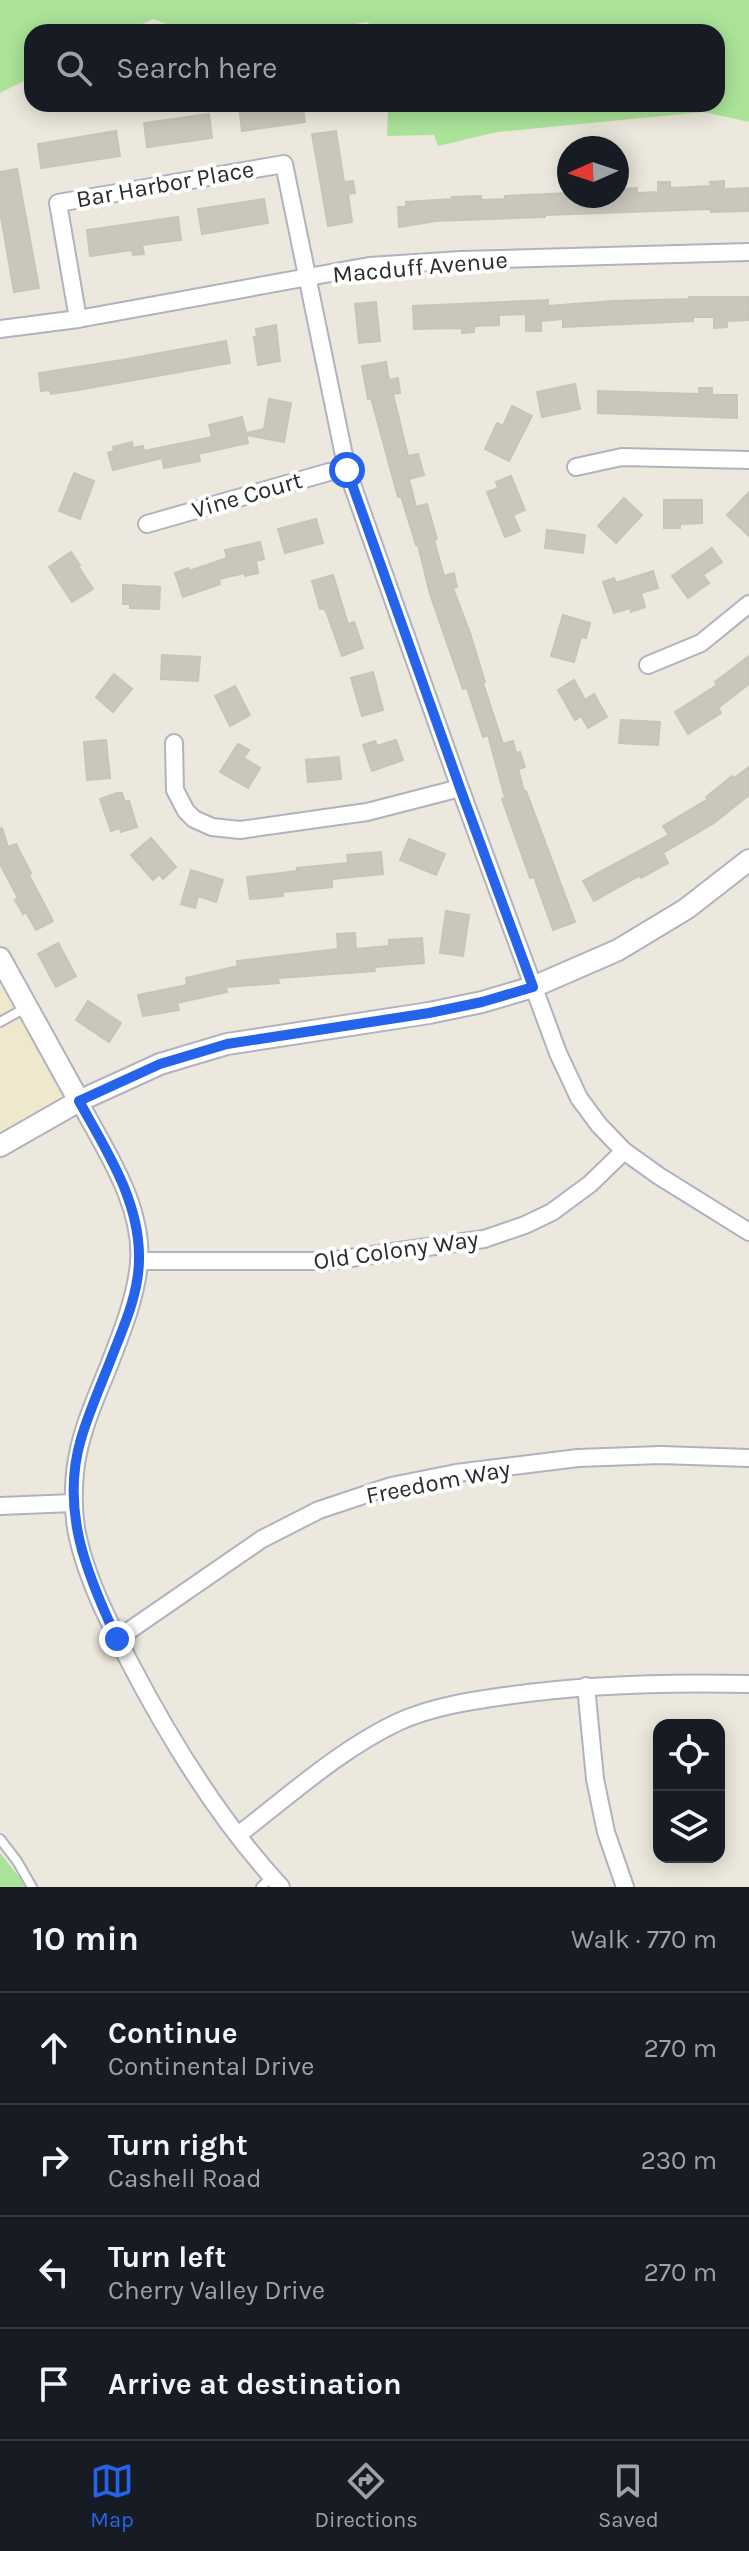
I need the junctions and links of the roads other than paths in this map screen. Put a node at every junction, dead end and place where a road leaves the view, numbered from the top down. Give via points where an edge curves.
1 (749, 252) edge
2 (306, 278) junction
3 (78, 319) junction
4 (0, 329) edge
5 (749, 460) edge
6 (576, 467) dead end
7 (347, 470) junction
8 (147, 524) dead end
9 (749, 604) edge
10 (648, 665) dead end
11 (174, 743) dead end
12 (460, 788) junction
13 (749, 860) edge
14 (0, 958) edge
15 (533, 987) junction
16 (27, 1007) junction
17 (0, 1022) edge
18 (79, 1101) junction
19 (0, 1146) edge
20 (624, 1151) junction
21 (749, 1232) edge
22 (139, 1261) junction
23 (749, 1458) edge
24 (73, 1503) junction
25 (0, 1506) edge
26 (117, 1639) junction
27 (749, 1684) edge
28 (586, 1686) junction
29 (238, 1835) junction
30 (0, 1839) edge
31 (272, 1884) edge
32 (32, 1887) edge
33 (625, 1887) edge

1 - 2 street, Macduff Avenue via 461,260 369,266
2 - 3 street, Macduff Avenue
2 - 3 street, Bar Harbor Place via 284,164 58,203
2 - 7 street
3 - 4 street, Macduff Avenue
5 - 6 street via 622,457
7 - 8 street, Vine Court
7 - 12 street
9 - 10 street via 701,643
11 - 12 street via 175,790 194,819 212,827 240,830 367,812
12 - 15 street
13 - 15 street via 686,909 618,950
14 - 16 street
15 - 18 street via 429,1013 227,1044 160,1064
15 - 20 street via 579,1098
16 - 17 lane
16 - 18 street
18 - 19 street
18 - 22 street via 128,1198
20 - 21 street
20 - 22 street, Old Colony Way via 552,1212 484,1239 329,1261
22 - 24 street via 126,1321 80,1441
23 - 26 street, Freedom Way via 578,1458 391,1486 319,1510 262,1539
24 - 25 street
24 - 26 street via 85,1564
26 - 29 street via 174,1744
27 - 28 street
28 - 29 street via 464,1702 399,1722 342,1756
28 - 33 street via 595,1779
29 - 31 street
30 - 32 lane

